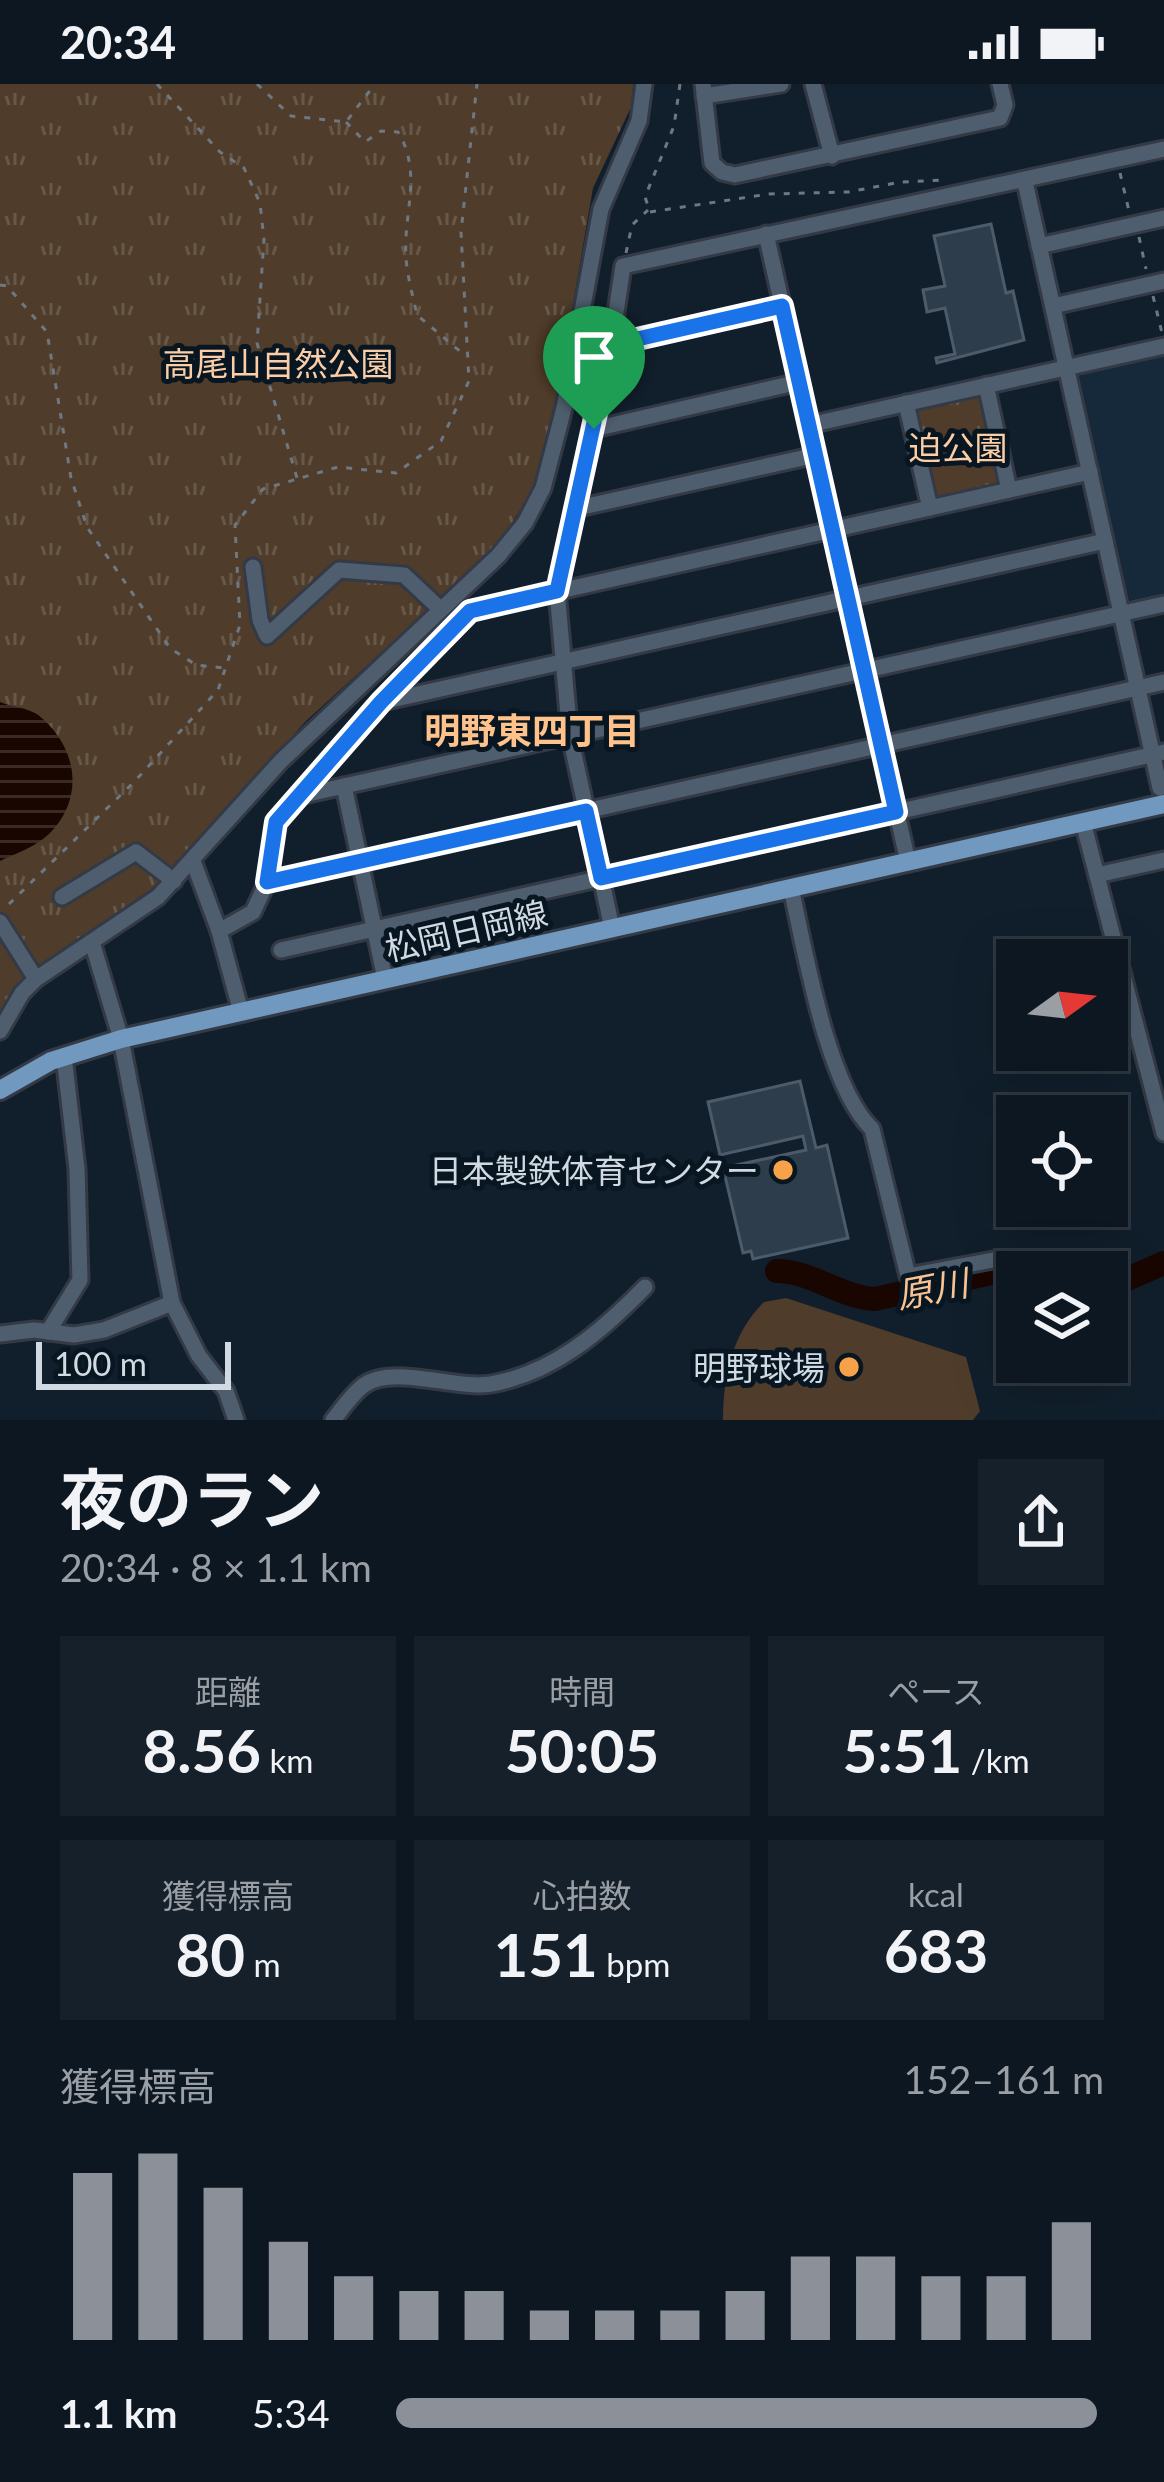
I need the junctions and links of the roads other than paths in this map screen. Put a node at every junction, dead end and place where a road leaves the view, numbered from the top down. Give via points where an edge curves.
1 (644, 84) edge
2 (781, 84) edge
3 (813, 84) edge
4 (1000, 84) edge
5 (703, 90) edge
6 (1164, 149) edge
7 (832, 156) junction
8 (1025, 182) junction
9 (1164, 218) edge
10 (766, 234) junction
11 (1039, 246) junction
12 (1164, 281) edge
13 (782, 306) junction
14 (1052, 306) junction
15 (611, 345) junction
16 (1164, 346) edge
17 (1066, 367) junction
18 (800, 382) junction
19 (986, 385) junction
20 (906, 403) junction
21 (809, 425) junction
22 (594, 429) junction
23 (816, 455) junction
24 (1090, 472) junction
25 (1010, 490) junction
26 (578, 508) junction
27 (930, 508) junction
28 (833, 530) junction
29 (1105, 541) junction
30 (253, 568) dead end
31 (557, 591) junction
32 (848, 598) junction
33 (1164, 604) edge
34 (439, 608) junction
35 (1121, 613) junction
36 (562, 662) junction
37 (864, 670) junction
38 (1164, 682) edge
39 (1138, 688) junction
40 (381, 702) junction
41 (570, 736) junction
42 (881, 745) junction
43 (1158, 754) edge
44 (344, 786) junction
45 (1162, 796) edge
46 (296, 797) junction
47 (586, 811) junction
48 (896, 812) junction
49 (1083, 822) junction
50 (1164, 860) edge
51 (193, 861) junction
52 (360, 862) junction
53 (908, 862) junction
54 (1097, 875) junction
55 (601, 878) junction
56 (174, 881) junction
57 (267, 882) junction
58 (791, 888) junction
59 (62, 897) dead end
60 (0, 922) edge
61 (612, 928) junction
62 (374, 929) junction
63 (219, 931) junction
64 (92, 942) junction
65 (281, 950) dead end
66 (36, 979) junction
67 (385, 979) junction
68 (22, 993) junction
69 (0, 1004) edge
70 (241, 1012) junction
71 (0, 1031) edge
72 (121, 1039) junction
73 (64, 1056) junction
74 (0, 1090) edge
75 (1163, 1125) edge
76 (993, 1260) dead end
77 (645, 1287) dead end
78 (172, 1303) junction
79 (48, 1332) junction
80 (0, 1334) edge
81 (236, 1420) edge
82 (333, 1420) edge

1 - 34 street via 639,121 601,209 543,488 497,556
2 - 5 street
3 - 7 street
4 - 7 street via 1000,118
5 - 7 street via 708,150 722,172
6 - 8 street
8 - 10 street
8 - 11 street
9 - 11 street
10 - 13 street
10 - 15 street via 623,266
11 - 14 street
12 - 14 street
13 - 15 street
13 - 18 street
14 - 17 street
15 - 22 street
16 - 17 street
17 - 19 street
17 - 24 street
18 - 21 street
18 - 22 street
19 - 20 street
19 - 25 street
20 - 21 street
20 - 27 street
21 - 23 street
22 - 26 street
23 - 26 street
23 - 28 street
24 - 25 street
24 - 29 street
25 - 27 street
26 - 31 street
27 - 28 street
28 - 31 street
28 - 32 street
29 - 32 street
29 - 35 street
30 - 34 street via 268,636 339,571 404,575
31 - 36 street
31 - 40 street via 470,611
32 - 36 street
32 - 37 street
33 - 35 street
34 - 51 street via 238,805
35 - 37 street
35 - 39 street
36 - 40 street
36 - 41 street
37 - 41 street
37 - 42 street
38 - 39 street
39 - 42 street
39 - 43 street
40 - 46 street
41 - 44 street
41 - 47 street
42 - 47 street
42 - 48 street
43 - 45 street
43 - 48 street
44 - 46 street
44 - 52 street
45 - 49 main road, 松岡日岡線
46 - 57 street via 276,822
47 - 52 street
47 - 55 street
48 - 53 street
48 - 55 street
49 - 53 main road, 松岡日岡線
49 - 54 street
50 - 54 street
51 - 56 street
51 - 63 street
52 - 57 street
52 - 62 street
53 - 58 main road, 松岡日岡線
54 - 75 street
55 - 61 street
55 - 62 street
56 - 59 street via 136,852
56 - 64 street
57 - 63 street via 253,912
58 - 61 main road, 松岡日岡線
58 - 76 street via 832,1052 872,1129 908,1276
60 - 66 street
61 - 67 main road, 松岡日岡線
62 - 65 street
62 - 67 street
63 - 70 street
64 - 66 street
64 - 72 street
66 - 68 street
67 - 70 main road, 松岡日岡線
68 - 69 street
68 - 71 street
70 - 72 main road, 松岡日岡線
72 - 73 main road, 松岡日岡線
72 - 78 street
73 - 74 main road, 松岡日岡線
73 - 79 street via 80,1280
77 - 82 street via 592,1336 535,1372 460,1386 372,1381
78 - 79 street via 104,1330
78 - 81 street
79 - 80 street

